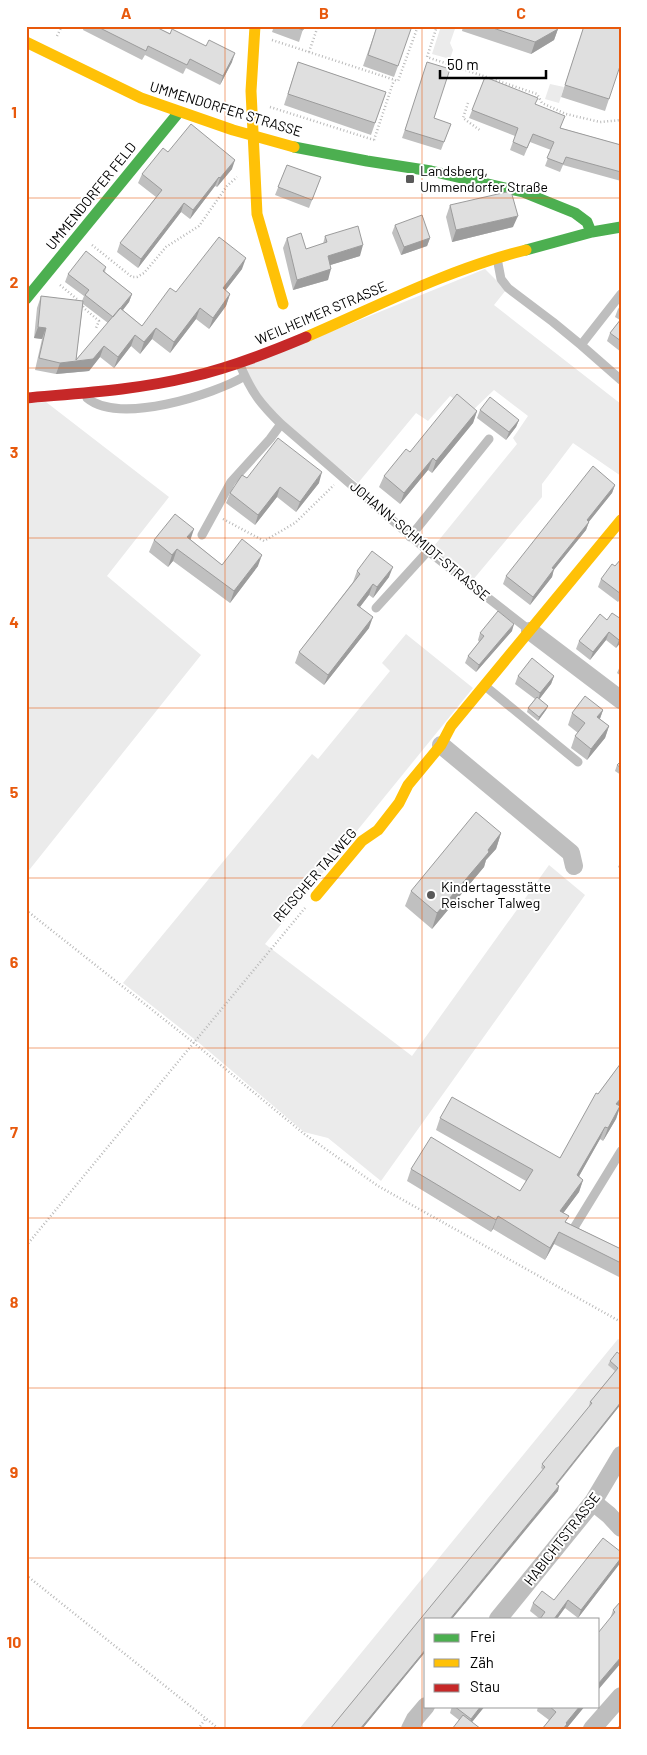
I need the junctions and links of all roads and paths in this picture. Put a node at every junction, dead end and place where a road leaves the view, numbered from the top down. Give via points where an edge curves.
1 (62, 26) edge
2 (318, 26) edge
3 (418, 26) edge
4 (437, 26) edge
5 (255, 30) edge
6 (58, 35) dead end
7 (26, 42) edge
8 (309, 52) junction
9 (394, 80) junction
10 (252, 101) junction
11 (468, 103) dead end
12 (179, 112) junction
13 (621, 120) edge
14 (481, 131) dead end
15 (253, 136) junction
16 (374, 140) junction
17 (367, 161) junction
18 (255, 170) junction
19 (621, 227) edge
20 (591, 232) junction
21 (79, 234) junction
22 (497, 258) junction
23 (47, 275) junction
24 (621, 294) edge
25 (26, 299) edge
26 (283, 304) dead end
27 (96, 328) dead end
28 (580, 345) junction
29 (239, 363) junction
30 (245, 376) junction
31 (621, 380) edge
32 (81, 393) junction
33 (26, 398) edge
34 (280, 424) junction
35 (489, 439) dead end
36 (342, 477) junction
37 (214, 513) junction
38 (621, 520) edge
39 (202, 535) dead end
40 (410, 537) junction
41 (428, 551) junction
42 (376, 608) dead end
43 (530, 631) junction
44 (484, 686) junction
45 (621, 700) edge
46 (441, 745) junction
47 (578, 762) dead end
48 (574, 866) dead end
49 (316, 896) joint
50 (26, 910) edge
51 (194, 1043) junction
52 (621, 1151) edge
53 (588, 1240) edge
54 (26, 1246) edge
55 (621, 1322) edge
56 (621, 1455) edge
57 (593, 1502) junction
58 (621, 1528) edge
59 (26, 1575) edge
60 (499, 1618) edge
61 (621, 1696) edge
62 (424, 1708) edge
63 (206, 1718) junction
64 (198, 1729) edge
65 (218, 1729) edge
66 (410, 1729) edge
67 (592, 1729) edge

1 - 6 path
2 - 8 path
3 - 9 path via 398,81
4 - 13 path via 427,57 537,94 542,103 566,114 600,122
5 - 8 path
5 - 10 street
7 - 12 street, UMMENDORFER STRASSE via 141,98
8 - 9 path
9 - 16 path
10 - 15 street
10 - 16 path
11 - 14 path via 463,118
12 - 15 street, UMMENDORFER STRASSE
12 - 21 street, UMMENDORFER FELD
15 - 17 street, UMMENDORFER STRASSE
15 - 18 street
16 - 17 path
17 - 20 street, UMMENDORFER STRASSE via 431,171 524,192 575,213 587,222
18 - 21 path via 242,174 227,186 199,226 166,247 137,277 132,277
18 - 26 street via 257,214
19 - 20 street, WEILHEIMER STRASSE
20 - 22 street, WEILHEIMER STRASSE
21 - 23 street, UMMENDORFER FELD
22 - 28 lane via 502,279 508,288
22 - 29 street, WEILHEIMER STRASSE via 416,288 295,342
23 - 25 street, UMMENDORFER FELD
23 - 27 path via 98,321
24 - 28 lane
28 - 31 lane
29 - 30 lane, JOHANN-SCHMIDT-STRASSE
29 - 32 street, WEILHEIMER STRASSE via 175,382
30 - 32 lane via 217,390 152,408 107,408
30 - 34 lane, JOHANN-SCHMIDT-STRASSE via 260,402
32 - 33 street, WEILHEIMER STRASSE
34 - 36 lane, JOHANN-SCHMIDT-STRASSE
34 - 37 lane via 231,482
35 - 40 lane
36 - 37 path via 295,523 264,541
36 - 40 lane, JOHANN-SCHMIDT-STRASSE
37 - 39 lane
38 - 43 street, REISCHER TALWEG
40 - 41 lane, JOHANN-SCHMIDT-STRASSE
41 - 42 lane
41 - 43 lane, JOHANN-SCHMIDT-STRASSE
43 - 44 street, REISCHER TALWEG
43 - 45 street, JOHANN-SCHMIDT-STRASSE
44 - 46 street, REISCHER TALWEG via 451,726
44 - 47 lane
46 - 48 street via 571,853
46 - 49 street, REISCHER TALWEG via 408,785 378,830 362,841
49 - 51 path, REISCHER TALWEG
50 - 51 path
51 - 54 path, REISCHER TALWEG
51 - 55 path via 303,1133 378,1186
52 - 53 lane via 572,1231
56 - 57 street, HABICHTSTRASSE
57 - 58 street
57 - 60 street, HABICHTSTRASSE
59 - 63 path
61 - 67 street
62 - 66 street
63 - 64 path
63 - 65 path

